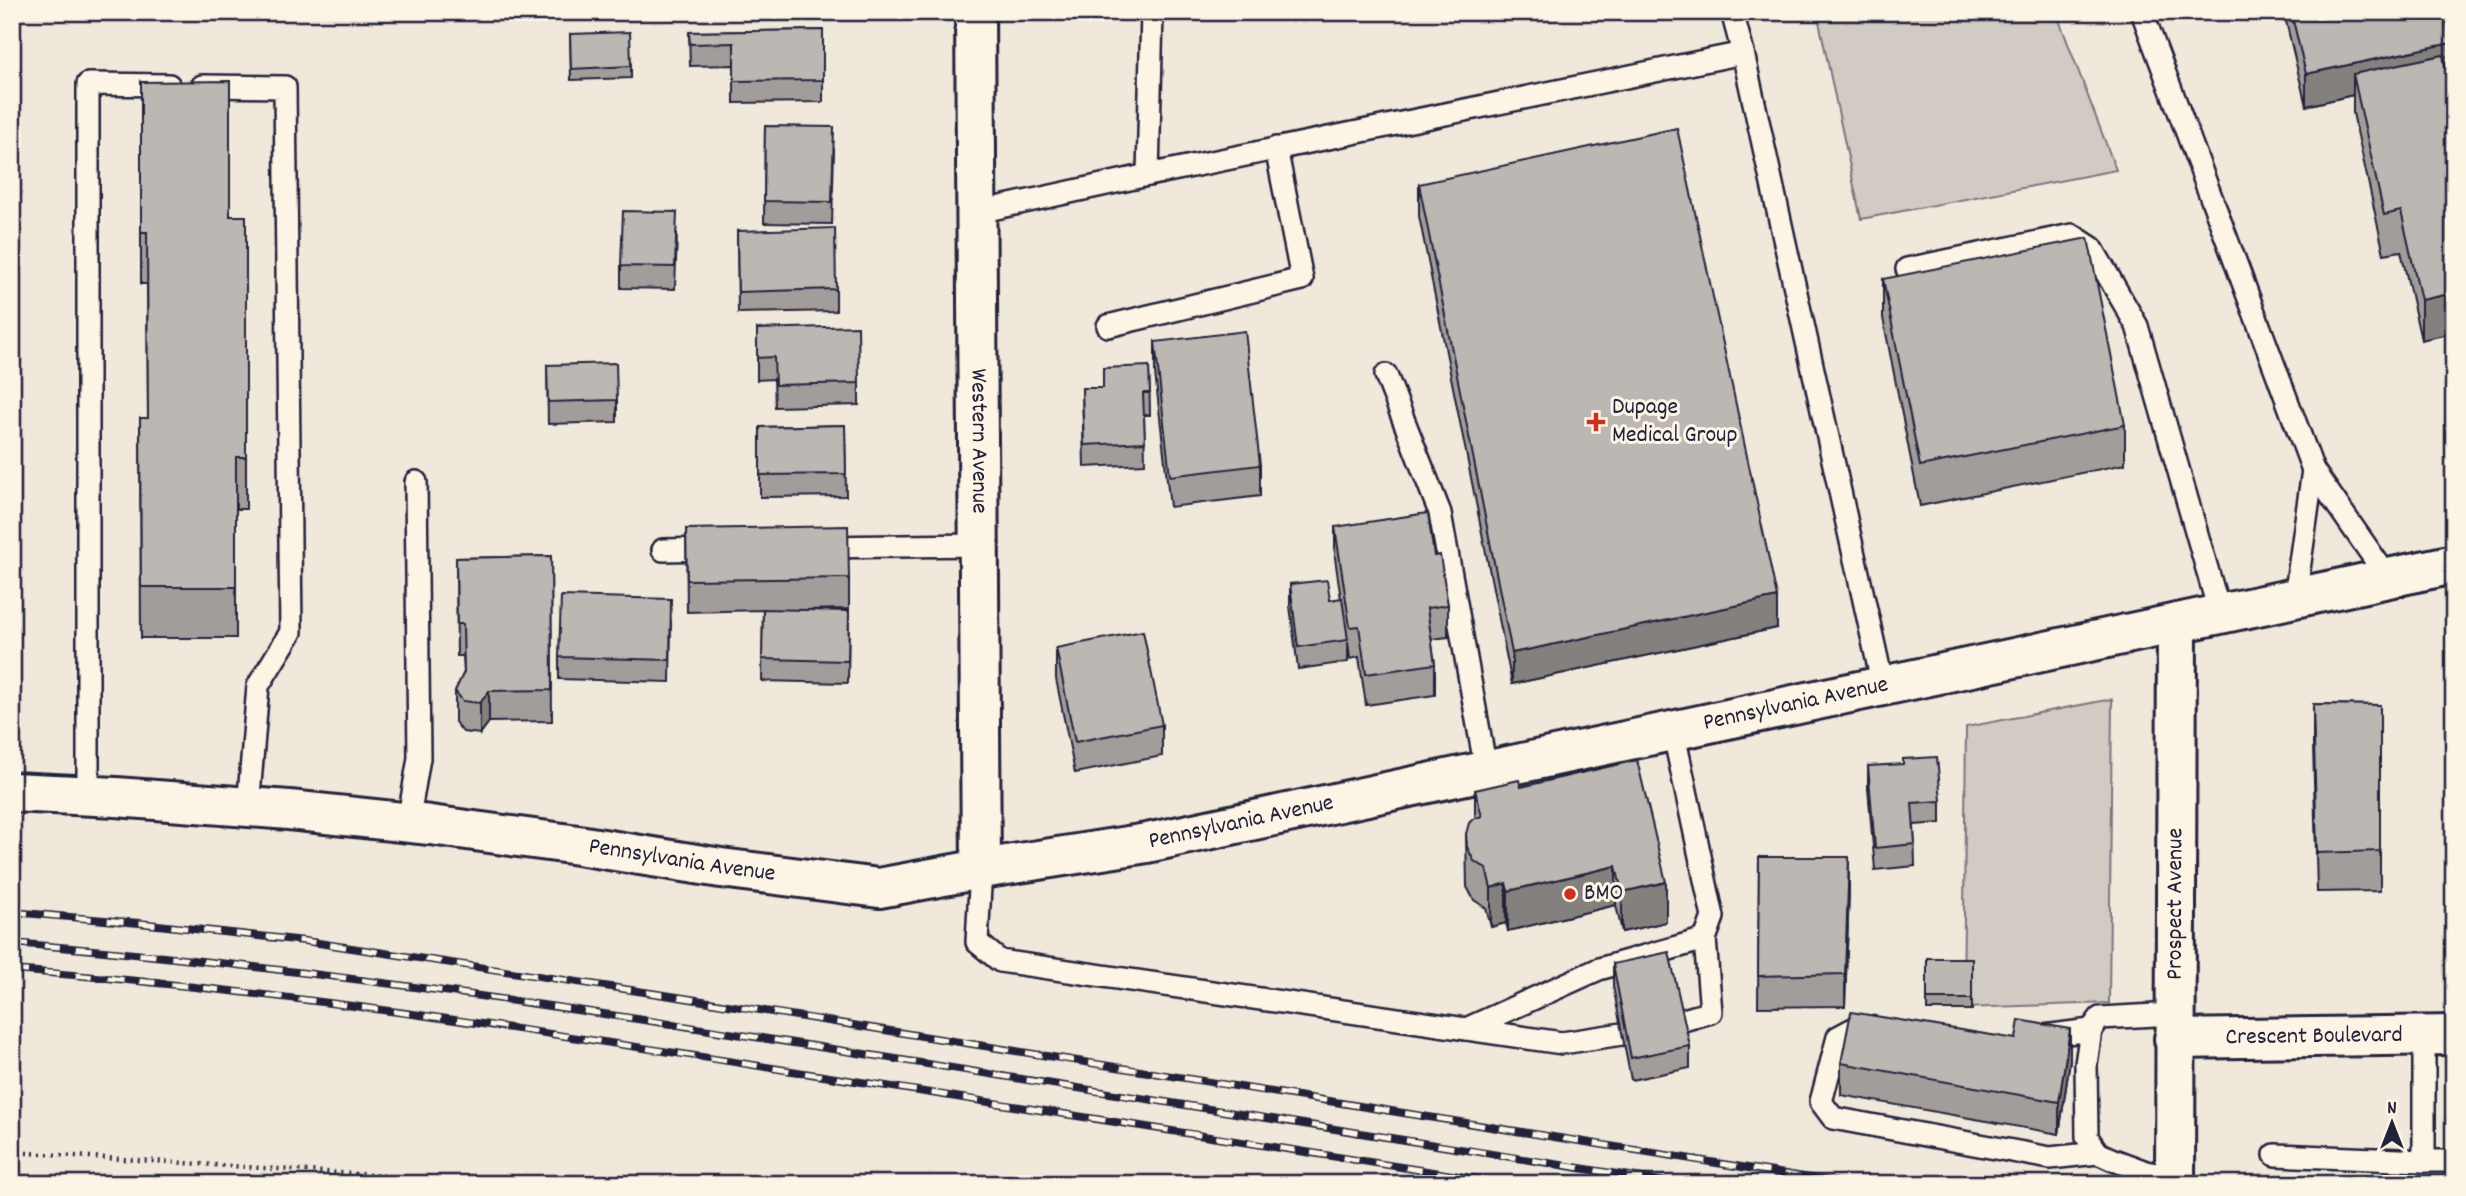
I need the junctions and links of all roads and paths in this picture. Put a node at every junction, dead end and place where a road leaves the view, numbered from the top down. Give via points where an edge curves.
1 (975, 12) edge
2 (1152, 12) edge
3 (1732, 12) edge
4 (2142, 12) edge
5 (1743, 53) junction
6 (1276, 148) junction
7 (1148, 175) junction
8 (978, 212) junction
9 (1907, 269) dead end
10 (1108, 326) dead end
11 (1386, 375) dead end
12 (2313, 470) junction
13 (416, 482) dead end
14 (979, 545) junction
15 (801, 548) edge
16 (732, 549) edge
17 (663, 550) dead end
18 (2454, 564) edge
19 (2388, 578) junction
20 (2295, 598) junction
21 (2220, 614) junction
22 (2177, 622) junction
23 (1883, 686) junction
24 (1673, 730) junction
25 (1486, 770) junction
26 (12, 792) edge
27 (88, 796) junction
28 (248, 808) junction
29 (408, 823) junction
30 (981, 869) junction
31 (1705, 939) junction
32 (1680, 1021) edge
33 (2174, 1027) junction
34 (1465, 1029) junction
35 (2091, 1030) junction
36 (1897, 1033) edge
37 (1622, 1034) edge
38 (2439, 1035) edge
39 (2022, 1040) edge
40 (12, 1152) edge
41 (2098, 1153) junction
42 (2275, 1155) dead end
43 (2424, 1161) junction
44 (2454, 1161) edge
45 (2175, 1180) edge
46 (512, 1184) edge

1 - 8 street, Western Avenue
2 - 7 lane
3 - 5 lane
4 - 12 lane
5 - 6 lane
5 - 23 lane
6 - 7 lane
6 - 10 lane via 1302,279
7 - 8 lane
8 - 14 street, Western Avenue
9 - 21 lane via 2072,235 2092,248 2137,326
11 - 25 lane via 1440,513
12 - 19 lane
12 - 20 lane
13 - 29 lane via 419,758
14 - 15 lane
14 - 30 street, Western Avenue
16 - 17 lane
18 - 19 street, Pennsylvania Avenue
19 - 20 street, Pennsylvania Avenue
20 - 21 street, Pennsylvania Avenue
21 - 22 street, Pennsylvania Avenue
22 - 23 street, Pennsylvania Avenue
22 - 33 street, Prospect Avenue
23 - 24 street, Pennsylvania Avenue
24 - 25 street, Pennsylvania Avenue
24 - 31 lane via 1713,917
25 - 30 street, Pennsylvania Avenue via 1147,842
26 - 27 street, Pennsylvania Avenue
27 - 28 street, Pennsylvania Avenue
27 - 28 lane via 88,84 285,87 291,632 258,686
28 - 29 street, Pennsylvania Avenue
29 - 30 street, Pennsylvania Avenue via 880,888
30 - 34 lane via 977,942 1000,961
31 - 32 lane via 1711,1012
31 - 34 lane via 1599,969
33 - 35 lane via 2100,1018
33 - 38 street, Crescent Boulevard
33 - 45 street, Prospect Avenue
34 - 37 lane via 1562,1043
35 - 39 lane
35 - 41 lane via 2086,1064 2087,1137
36 - 41 lane via 1855,1028 1838,1037 1821,1102 1833,1118 2050,1158
38 - 43 lane
40 - 46 path
41 - 45 lane
42 - 43 lane
43 - 44 lane

